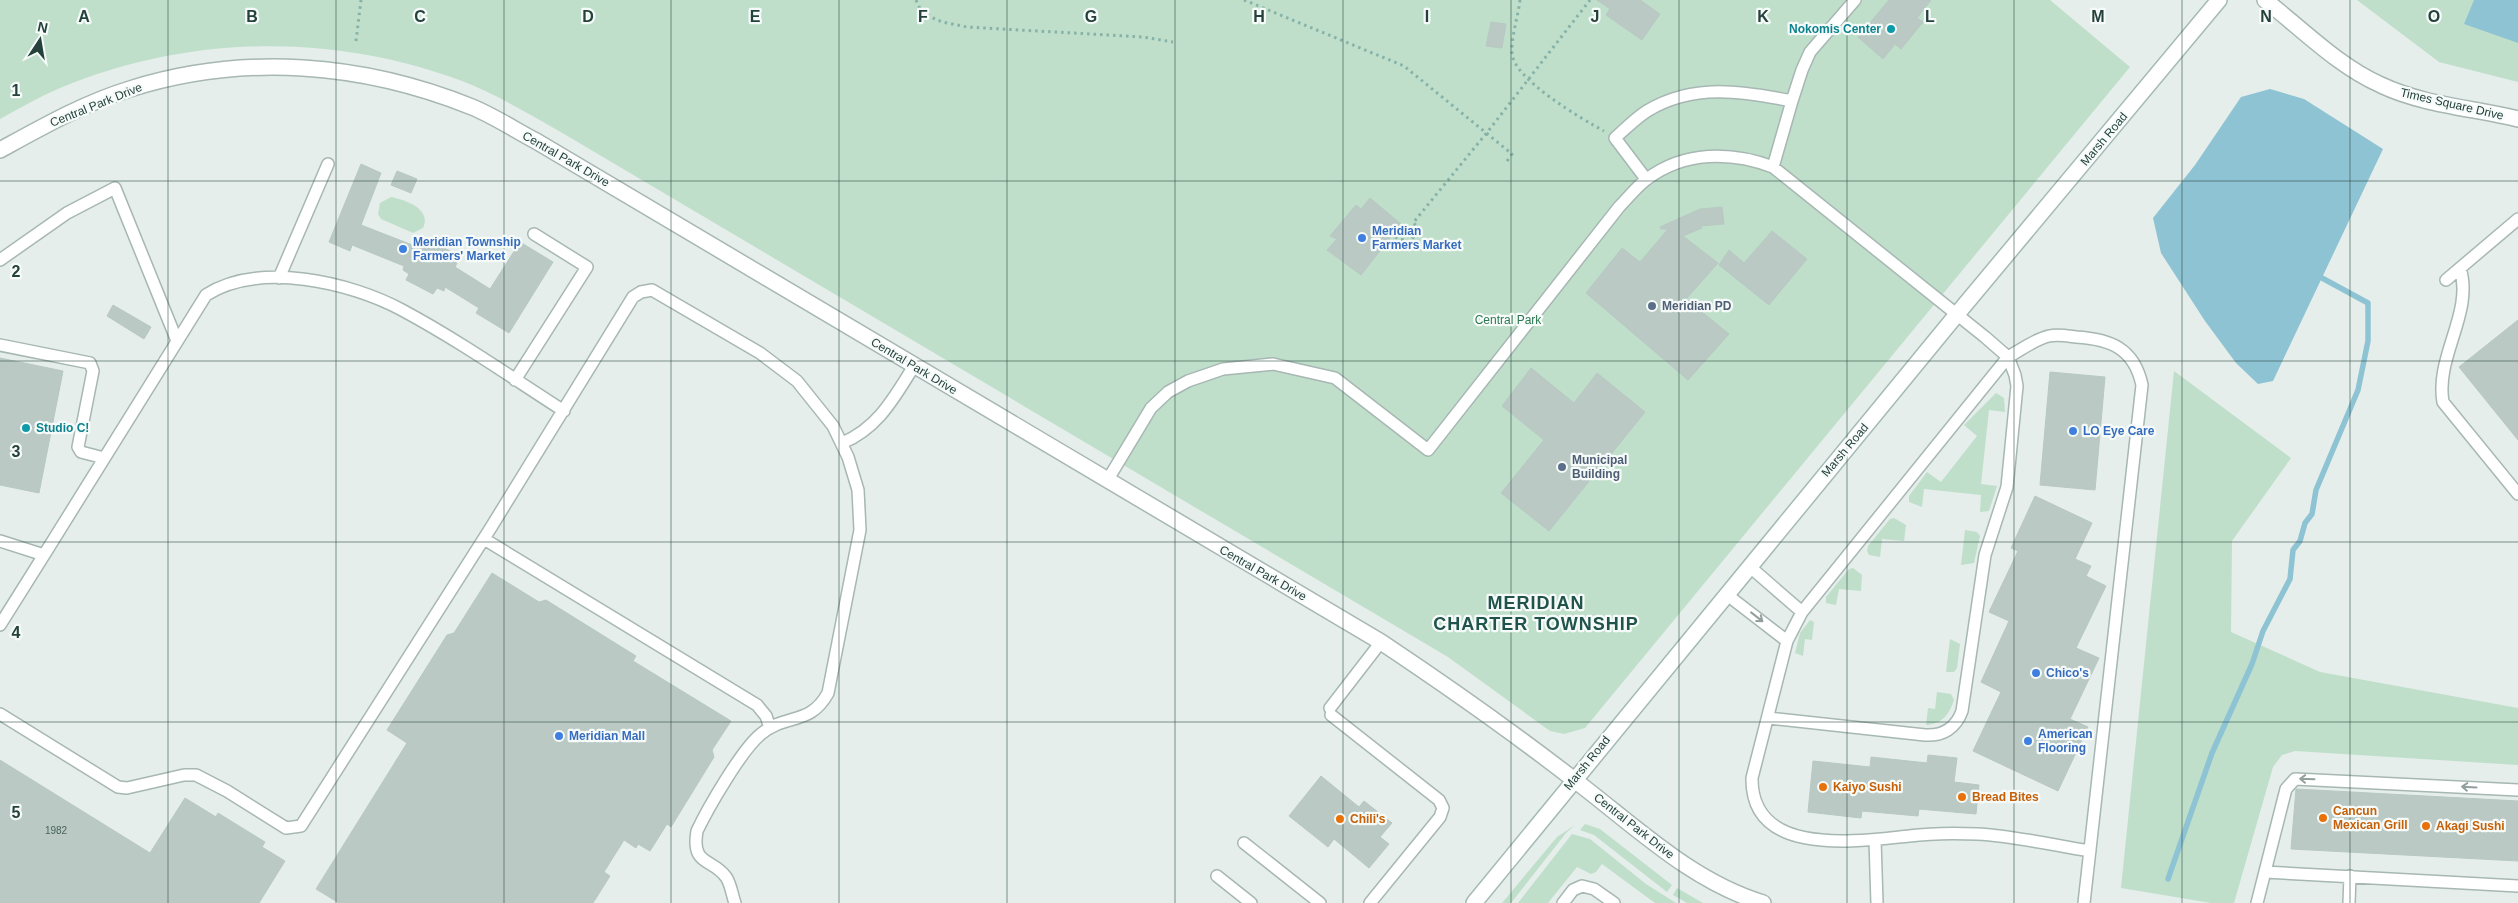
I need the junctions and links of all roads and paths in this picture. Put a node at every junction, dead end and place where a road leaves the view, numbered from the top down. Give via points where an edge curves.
1 (360, 0) edge
2 (916, 0) edge
3 (1244, 0) edge
4 (1520, 0) edge
5 (1590, 0) edge
6 (1855, 0) edge
7 (2219, 0) edge
8 (2265, 0) edge
9 (356, 41) dead end
10 (1173, 42) dead end
11 (1529, 80) junction
12 (1792, 101) junction
13 (2518, 119) edge
14 (1486, 134) junction
15 (1615, 138) junction
16 (0, 150) edge
17 (328, 164) dead end
18 (1505, 164) dead end
19 (1773, 167) junction
20 (1646, 179) junction
21 (2518, 219) edge
22 (534, 234) dead end
23 (1395, 237) dead end
24 (0, 260) edge
25 (2460, 268) junction
26 (278, 278) junction
27 (2446, 280) dead end
28 (1958, 313) junction
29 (177, 341) junction
30 (0, 345) edge
31 (2008, 357) junction
32 (914, 366) junction
33 (515, 380) junction
34 (564, 411) junction
35 (842, 443) junction
36 (104, 458) junction
37 (1107, 481) junction
38 (2518, 494) edge
39 (484, 539) junction
40 (0, 541) edge
41 (44, 555) junction
42 (1749, 566) junction
43 (1726, 594) junction
44 (1802, 612) junction
45 (0, 625) edge
46 (1787, 641) junction
47 (1381, 642) junction
48 (0, 714) edge
49 (1768, 718) junction
50 (770, 728) junction
51 (1574, 779) junction
52 (2518, 790) edge
53 (1875, 840) junction
54 (1244, 843) dead end
55 (2090, 852) junction
56 (2265, 872) junction
57 (1217, 876) dead end
58 (2350, 876) junction
59 (2518, 886) edge
60 (735, 903) edge
61 (1251, 903) edge
62 (1320, 903) edge
63 (1370, 903) edge
64 (1474, 903) edge
65 (1563, 903) edge
66 (1614, 903) edge
67 (1763, 903) edge
68 (1877, 903) edge
69 (2084, 903) edge
70 (2257, 903) edge
71 (2349, 903) edge

1 - 9 path
2 - 10 path via 922,13 942,22 967,27 1143,37
3 - 14 path via 1404,66
4 - 11 path via 1512,54 1515,65
5 - 11 path
6 - 12 lane via 1810,52
7 - 28 street, Marsh Road
8 - 13 street, Times Square Drive via 2348,66 2382,86
11 - 14 path
11 - 15 path via 1574,115
12 - 15 lane via 1719,90 1678,96 1647,112
12 - 19 lane
14 - 18 path via 1512,154
14 - 23 path via 1412,224 1421,229 1410,242
15 - 20 lane
16 - 32 street, Central Park Drive via 64,115 130,89 178,76 234,68 294,66 352,73 418,87 474,108 536,141
17 - 26 lane
19 - 20 lane via 1735,156 1706,156 1675,163
19 - 28 lane
20 - 37 lane via 1620,207 1428,450 1336,378 1273,364 1231,368 1188,381 1168,392 1151,408
21 - 25 lane
22 - 33 lane via 587,267
24 - 29 lane via 67,213 115,188
25 - 27 lane
25 - 38 lane via 2464,292 2444,361 2440,390 2442,402
26 - 29 lane via 238,280 215,289 206,295
26 - 33 lane via 342,288 390,304
28 - 31 lane
28 - 42 street, Marsh Road
29 - 36 lane
30 - 36 lane via 92,365 78,447 81,452
31 - 44 lane
31 - 49 lane via 2017,386 2008,487 1984,555 1960,718 1951,728 1934,735
31 - 55 lane via 2053,335 2105,340 2116,345 2133,361 2142,385
32 - 35 lane via 880,418 864,433
32 - 37 street, Central Park Drive
33 - 34 lane
34 - 35 lane via 633,297 652,290 779,366 810,395
34 - 39 lane
35 - 50 lane via 858,490 860,530 830,683 823,702 813,712
36 - 41 lane
37 - 47 street, Central Park Drive
39 - 48 lane via 304,822 296,828 286,828 196,774 118,787
39 - 50 lane via 757,705
40 - 41 lane
41 - 45 lane
42 - 43 street, Marsh Road
42 - 44 lane
43 -> 46 lane
43 - 51 street, Marsh Road
44 - 46 lane
46 - 49 lane
47 - 51 street, Central Park Drive via 1458,693
47 - 63 lane via 1330,712 1439,800 1443,808 1440,817
49 - 53 lane via 1752,778 1756,804 1766,820 1782,831 1814,839
50 - 60 lane via 760,734 745,752 697,831 698,853 702,860 724,875
51 - 64 street, Marsh Road
51 - 67 street, Central Park Drive via 1701,876
52 -> 56 lane via 2295,779 2286,789
53 - 55 lane via 1978,834
53 - 68 lane
54 - 62 lane
55 - 69 lane
56 - 58 lane
56 - 70 lane
57 - 61 lane
58 - 59 lane
58 - 71 lane
65 - 66 lane via 1573,890 1582,886 1594,889

